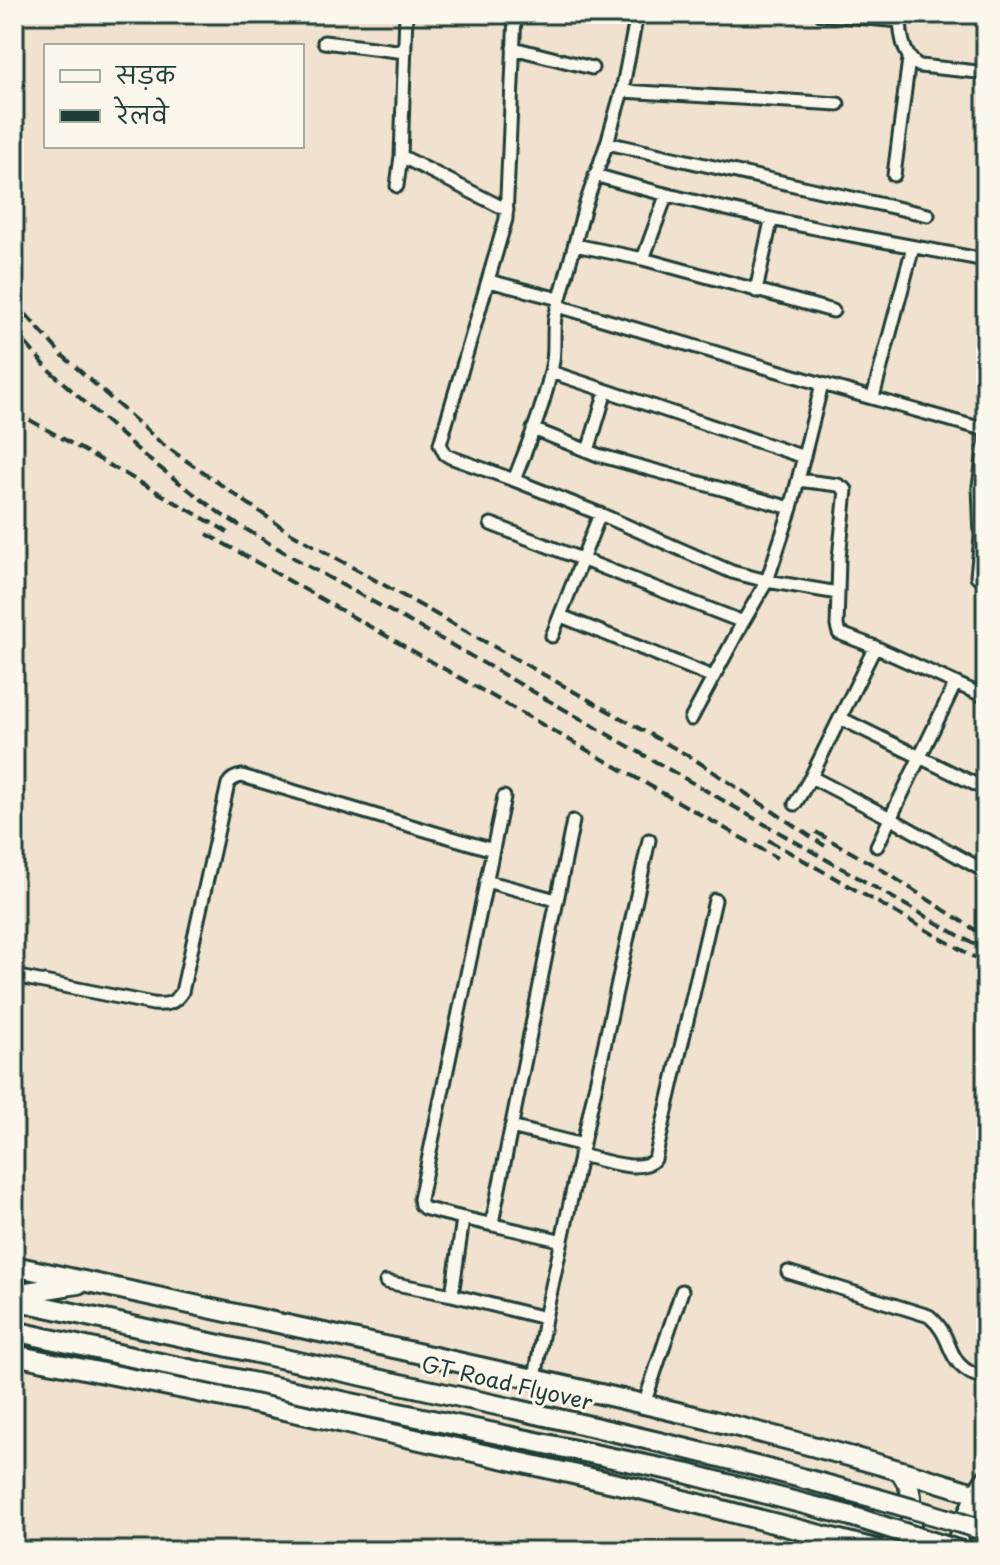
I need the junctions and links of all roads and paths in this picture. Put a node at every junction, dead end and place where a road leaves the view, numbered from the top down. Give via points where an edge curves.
1 (406, 14) edge
2 (515, 14) edge
3 (637, 14) edge
4 (821, 14) edge
5 (900, 17) edge
6 (324, 42) dead end
7 (513, 48) junction
8 (405, 52) junction
9 (909, 59) junction
10 (592, 68) dead end
11 (986, 75) edge
12 (622, 91) junction
13 (838, 104) dead end
14 (607, 143) junction
15 (401, 156) junction
16 (595, 175) junction
17 (894, 175) dead end
18 (397, 186) dead end
19 (666, 196) junction
20 (507, 210) junction
21 (928, 215) dead end
22 (771, 221) junction
23 (575, 245) junction
24 (913, 247) junction
25 (643, 259) junction
26 (986, 260) edge
27 (489, 281) junction
28 (756, 291) junction
29 (558, 303) junction
30 (833, 311) dead end
31 (551, 372) junction
32 (822, 384) junction
33 (606, 391) junction
34 (873, 397) junction
35 (533, 429) junction
36 (986, 430) edge
37 (986, 438) edge
38 (588, 451) junction
39 (804, 457) junction
40 (983, 469) edge
41 (514, 480) junction
42 (798, 480) junction
43 (791, 508) junction
44 (600, 514) junction
45 (491, 524) dead end
46 (582, 560) junction
47 (977, 576) dead end
48 (767, 581) junction
49 (838, 593) junction
50 (561, 616) junction
51 (743, 622) junction
52 (552, 636) dead end
53 (875, 647) junction
54 (713, 677) junction
55 (955, 684) junction
56 (986, 697) edge
57 (840, 718) junction
58 (691, 719) dead end
59 (921, 756) junction
60 (811, 777) junction
61 (986, 787) edge
62 (504, 797) dead end
63 (795, 804) dead end
64 (890, 818) junction
65 (573, 821) dead end
66 (649, 840) dead end
67 (877, 846) dead end
68 (493, 850) junction
69 (986, 872) edge
70 (486, 881) junction
71 (556, 900) junction
72 (715, 900) dead end
73 (14, 976) edge
74 (511, 1127) junction
75 (582, 1150) junction
76 (463, 1219) junction
77 (492, 1223) junction
78 (562, 1241) junction
79 (14, 1266) edge
80 (788, 1272) dead end
81 (92, 1282) junction
82 (386, 1282) dead end
83 (682, 1291) dead end
84 (452, 1295) junction
85 (14, 1297) edge
86 (545, 1318) junction
87 (14, 1331) edge
88 (14, 1355) edge
89 (535, 1379) junction
90 (986, 1379) edge
91 (644, 1404) junction
92 (900, 1471) junction
93 (983, 1490) edge
94 (986, 1531) edge
95 (882, 1551) edge
96 (953, 1551) edge
97 (961, 1551) edge
98 (978, 1551) edge

1 - 8 street
2 - 7 street
3 - 12 street
4 - 5 street
5 - 9 street
6 - 8 street
7 - 10 street
7 - 20 street
8 - 15 street
9 - 11 street via 920,66
9 - 17 street
12 - 13 street
12 - 14 street
14 - 16 street
14 - 21 street
15 - 18 street
15 - 20 street
16 - 19 street
16 - 23 street
19 - 22 street
19 - 25 street
20 - 27 street
22 - 24 street
22 - 28 street
23 - 25 street
23 - 29 street
24 - 26 street
24 - 34 street
25 - 28 street
27 - 29 street
27 - 41 street via 440,444 450,457
28 - 30 street
29 - 31 street
29 - 32 street
31 - 33 street
31 - 35 street
32 - 34 street
32 - 39 street
33 - 38 street
33 - 39 street
34 - 36 street
35 - 38 street
35 - 41 street
37 - 40 street
38 - 43 street
39 - 42 street
40 - 47 street
41 - 44 street
42 - 43 street
42 - 49 street via 846,490
43 - 48 street
44 - 46 street
44 - 48 street via 732,572
45 - 46 street
46 - 50 street
46 - 51 street
48 - 49 street
48 - 51 street
49 - 53 street via 839,633
50 - 52 street
50 - 54 street
51 - 54 street
53 - 55 street
53 - 57 street
54 - 58 street
55 - 56 street
55 - 59 street
57 - 59 street
57 - 60 street
59 - 61 street
59 - 64 street
60 - 63 street
60 - 64 street
62 - 68 street
64 - 67 street
64 - 69 street
65 - 71 street
66 - 75 street
68 - 70 street
68 - 73 street via 237,777 228,784 182,992 175,1002 153,1004
70 - 71 street
70 - 76 street via 420,1199 424,1208
71 - 74 street
72 - 75 street via 655,1159 638,1167
74 - 75 street
74 - 77 street
75 - 78 street
76 - 77 street
76 - 84 street
77 - 78 street
78 - 86 street
79 - 81 highway
80 - 90 street via 929,1316 944,1333 957,1364
81 - 85 highway
81 - 89 highway
82 - 84 street
83 - 91 street
84 - 86 street
85 - 94 highway, GT Road Flyover, bridge via 722,1458
86 - 89 street
87 - 97 highway, bridge via 689,1474
88 - 95 highway via 636,1488
89 - 91 highway
91 - 92 highway
92 - 93 highway
92 - 95 highway via 909,1486 911,1525 899,1543
93 - 96 highway
94 - 98 highway

